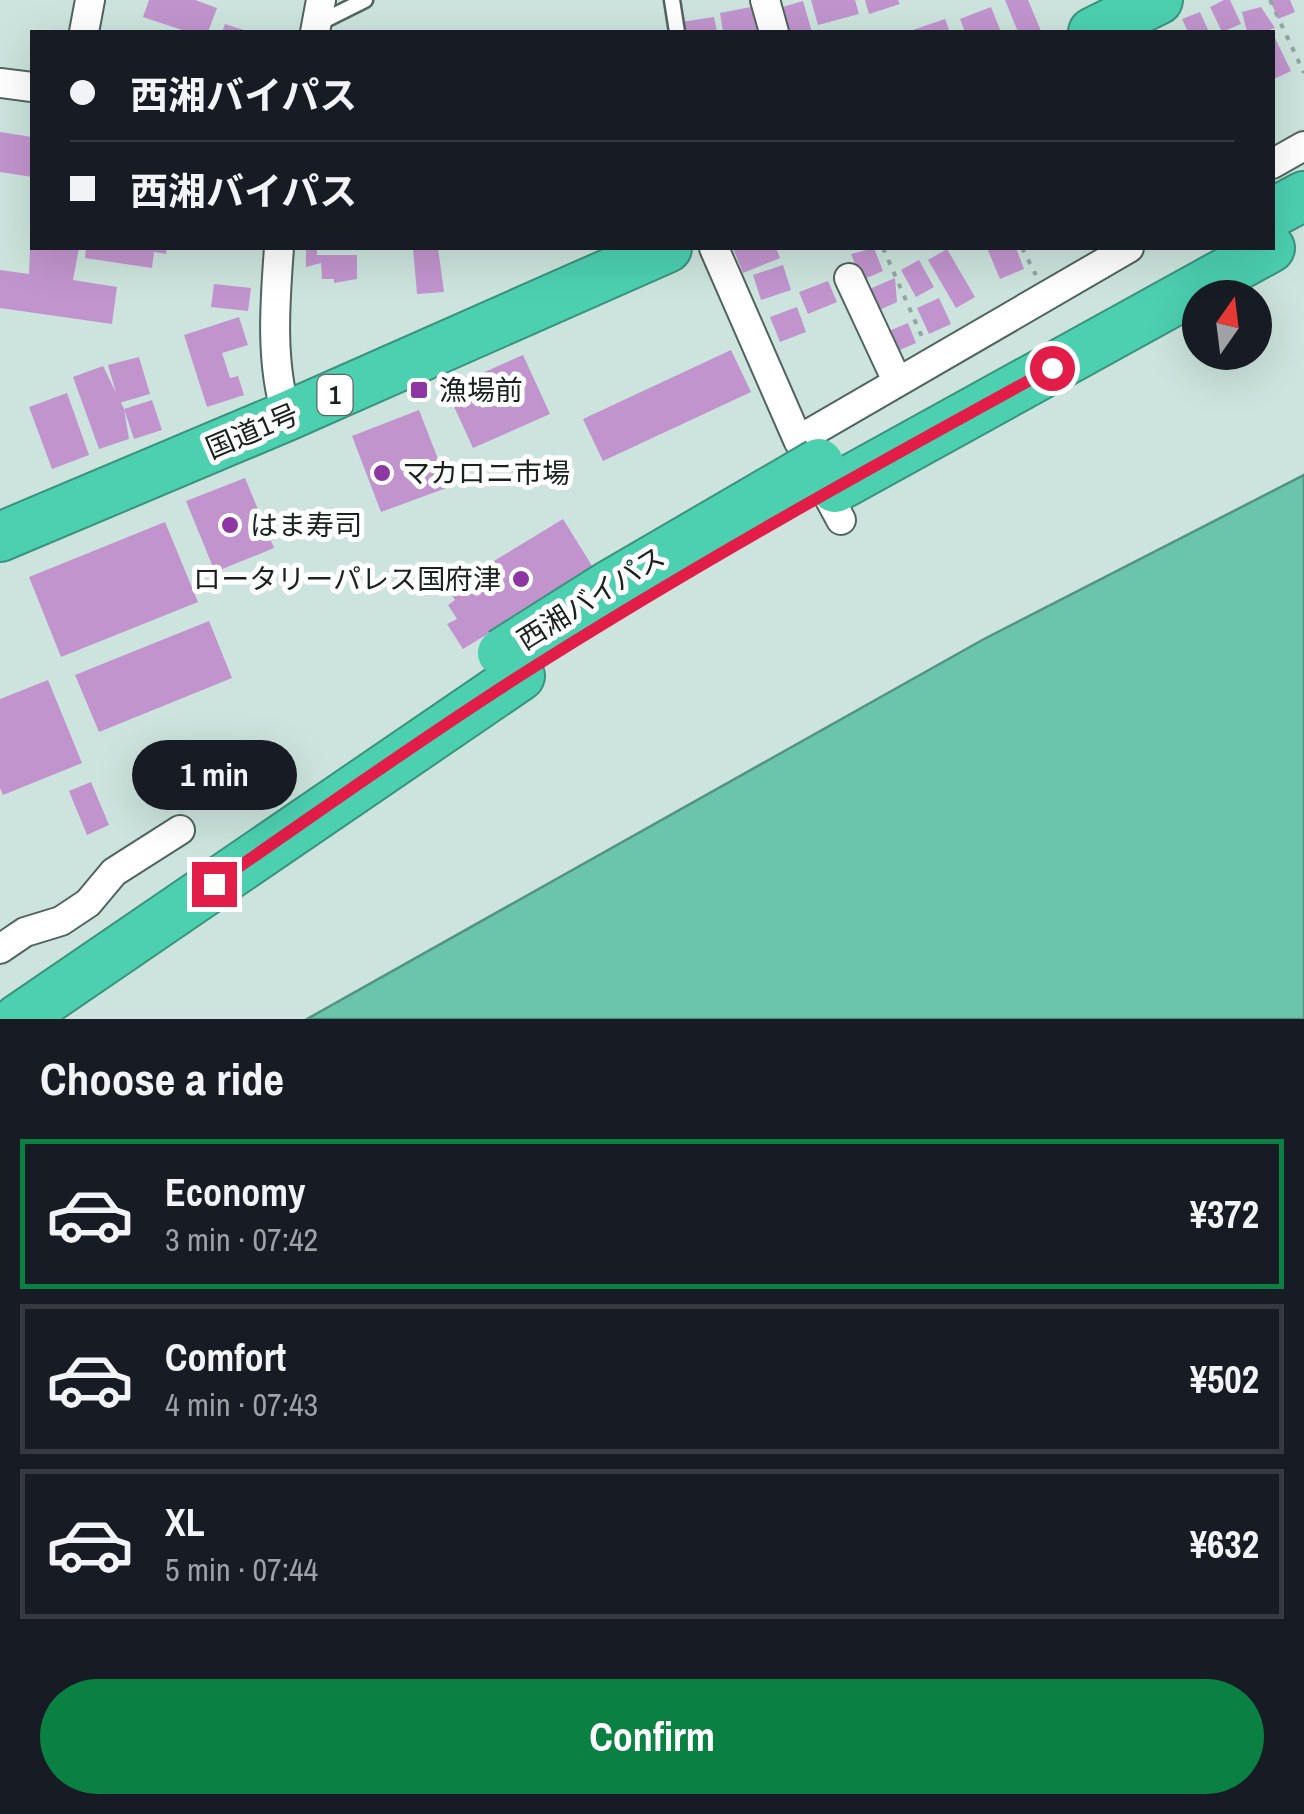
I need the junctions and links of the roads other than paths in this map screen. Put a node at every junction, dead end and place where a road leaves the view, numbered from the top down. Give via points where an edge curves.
1 (90, 0) edge
2 (365, 0) edge
3 (672, 0) edge
4 (764, 0) edge
5 (1150, 10) edge
6 (317, 19) edge
7 (84, 30) edge
8 (677, 30) edge
9 (773, 30) edge
10 (1098, 30) edge
11 (0, 83) edge
12 (30, 87) edge
13 (1304, 146) edge
14 (1275, 162) edge
15 (1304, 196) edge
16 (1275, 211) edge
17 (1304, 229) edge
18 (1275, 245) edge
19 (279, 250) edge
20 (715, 250) edge
21 (1125, 250) edge
22 (1208, 250) edge
23 (1265, 250) edge
24 (638, 254) edge
25 (849, 278) dead end
26 (897, 382) junction
27 (288, 416) junction
28 (823, 478) junction
29 (0, 537) edge
30 (511, 664) junction
31 (180, 830) dead end
32 (0, 949) edge
33 (0, 996) edge
34 (18, 1019) edge

1 - 7 street
2 - 6 lane
3 - 8 lane
4 - 9 street
5 - 10 highway
11 - 12 street
13 - 14 street
15 - 16 highway
17 - 18 highway, 西湘バイパス
19 - 27 street via 280,393
20 - 28 street
21 - 26 street
22 - 28 highway, 西湘バイパス
23 - 28 highway, 西湘バイパス
24 - 27 highway, 国道1号 / 1
25 - 26 street
26 - 28 street
27 - 29 highway, 国道1号 / 1
28 - 30 highway, 西湘バイパス via 640,601
30 - 33 highway, 西湘バイパス
30 - 34 highway, 西湘バイパス
31 - 32 street via 114,872 88,903 61,921 25,932

